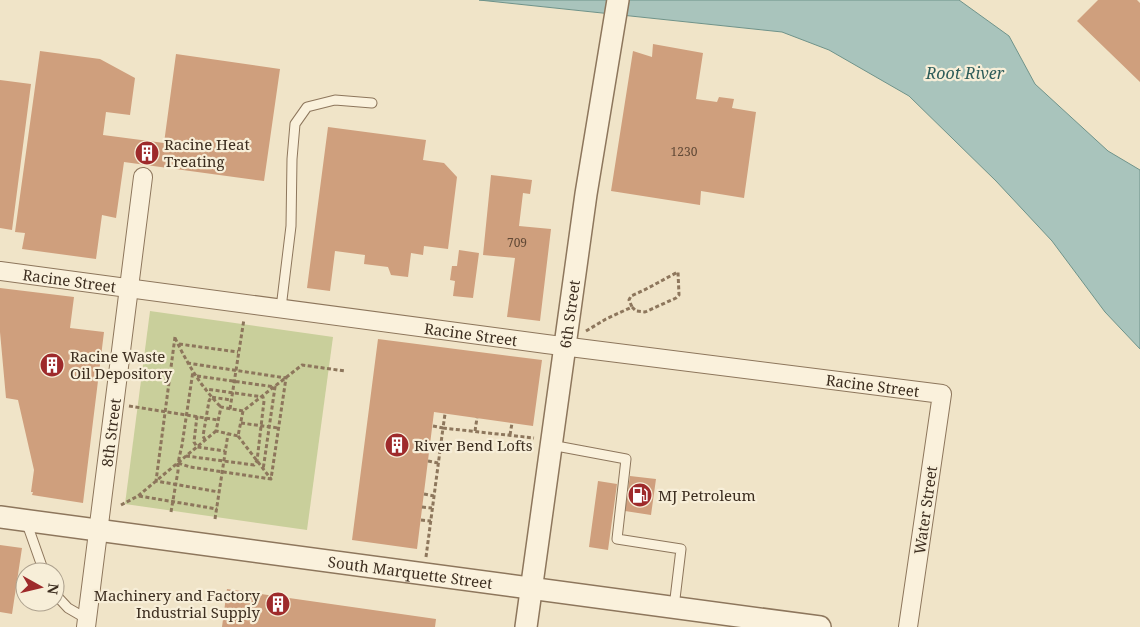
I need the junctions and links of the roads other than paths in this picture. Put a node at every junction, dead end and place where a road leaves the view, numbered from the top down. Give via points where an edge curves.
1 (618, 0) edge
2 (372, 103) dead end
3 (144, 177) dead end
4 (0, 271) edge
5 (129, 288) junction
6 (280, 308) junction
7 (564, 346) junction
8 (942, 394) joint
9 (552, 442) junction
10 (0, 517) edge
11 (26, 520) junction
12 (100, 530) junction
13 (41, 562) edge
14 (532, 589) junction
15 (65, 605) edge
16 (674, 608) junction
17 (86, 623) edge
18 (526, 627) edge
19 (820, 627) edge
20 (908, 627) edge

1 - 7 street, 6th Street
2 - 6 lane via 335,100 307,107 295,124 291,226
3 - 5 street, 8th Street
4 - 5 street, Racine Street
5 - 6 street, Racine Street
5 - 12 street, 8th Street
6 - 7 street, Racine Street
7 - 8 street, Racine Street
7 - 9 street, 6th Street
8 - 20 street, Water Street
9 - 14 street, 6th Street
9 - 16 lane via 626,459 616,539 681,549
10 - 11 street, South Marquette Street
11 - 12 street, South Marquette Street
11 - 13 lane
12 - 14 street, South Marquette Street
12 - 17 street, 8th Street
14 - 16 street, South Marquette Street
14 - 18 street, 6th Street
15 - 17 lane
16 - 19 street, South Marquette Street

